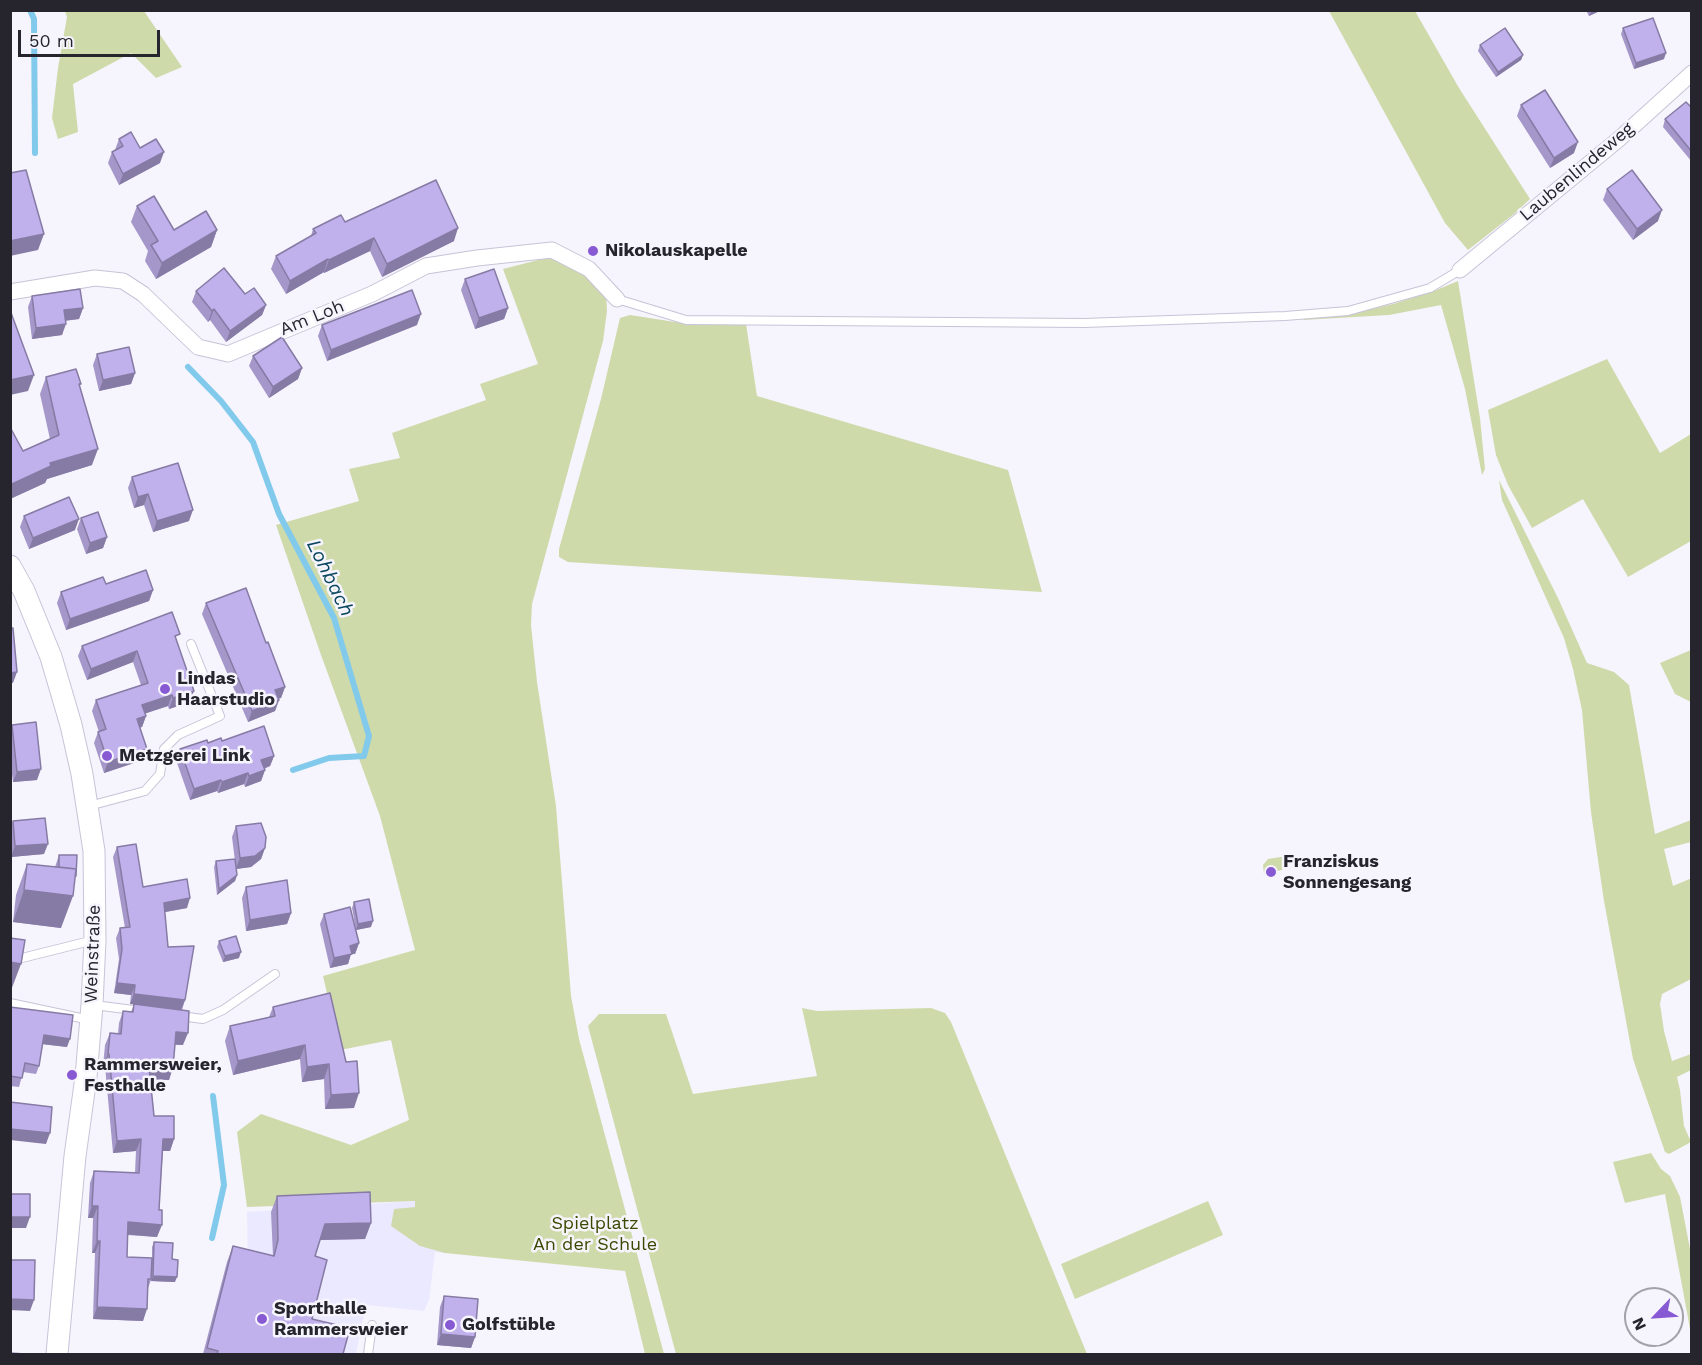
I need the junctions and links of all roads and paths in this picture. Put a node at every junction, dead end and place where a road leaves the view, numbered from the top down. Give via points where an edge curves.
1 (1692, 73) edge
2 (1460, 270) joint
3 (10, 292) edge
4 (617, 298) joint
5 (10, 566) edge
6 (191, 644) dead end
7 (87, 807) junction
8 (95, 940) junction
9 (10, 961) edge
10 (275, 974) dead end
11 (10, 1003) edge
12 (92, 1012) junction
13 (148, 1012) edge
14 (170, 1014) edge
15 (372, 1324) dead end
16 (57, 1354) edge
17 (368, 1354) edge

1 - 2 street, Laubenlindeweg
2 - 4 lane via 1430,288 1348,311 1084,323 686,320
3 - 4 street, Am Loh via 95,278 123,281 143,294 198,347 228,354 372,294 426,266 477,258 552,250 589,269
5 - 7 street, Weinstraße via 51,657 71,725
6 - 7 lane via 220,716 178,735 164,749 160,774 145,791
7 - 8 street, Weinstraße via 94,851
8 - 9 lane
8 - 12 street, Weinstraße
10 - 14 lane via 223,1010 203,1018
11 - 12 lane
12 - 13 lane
12 - 16 street, Weinstraße
15 - 17 lane

